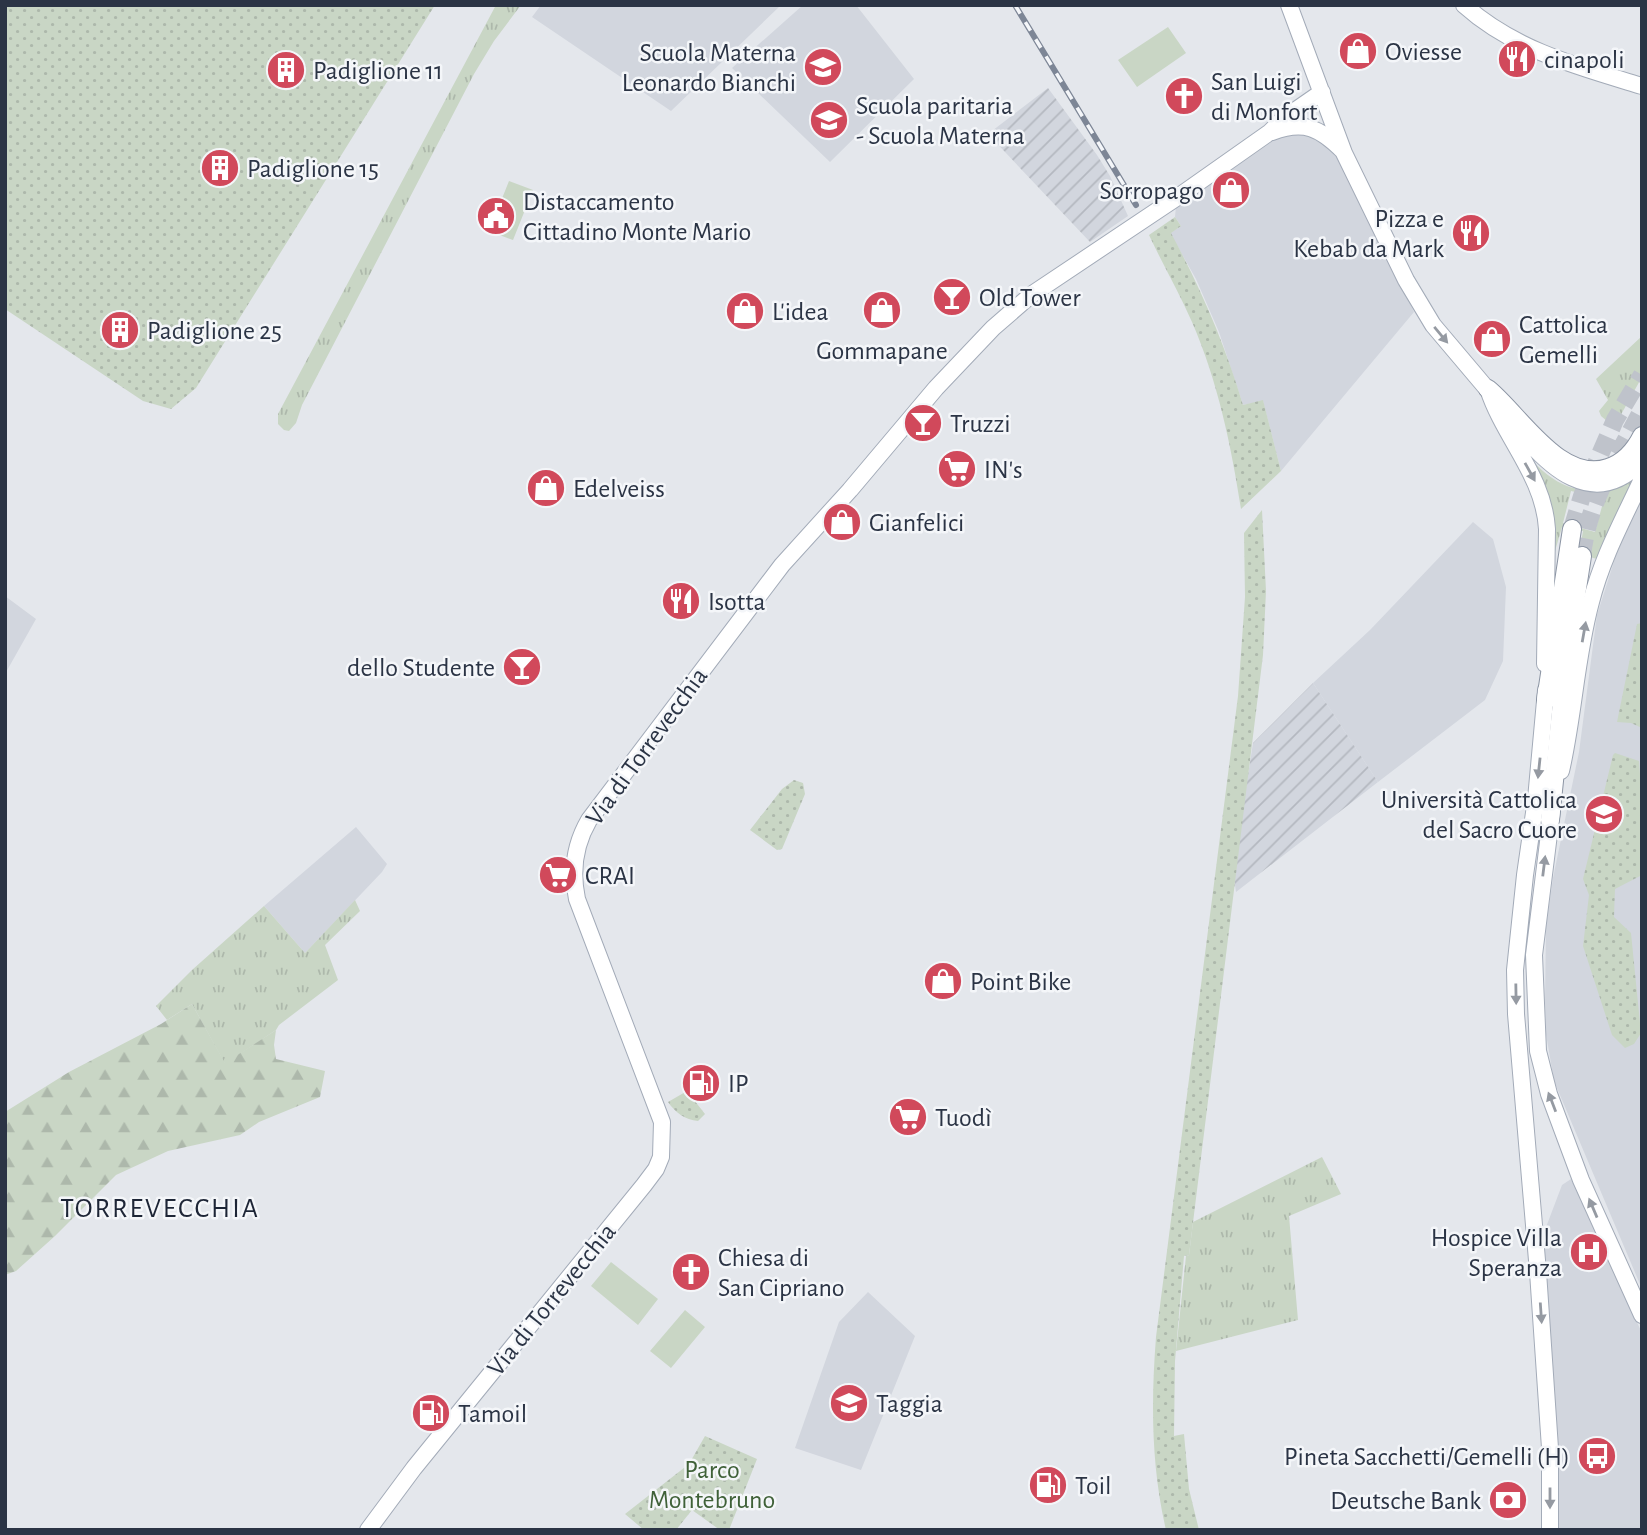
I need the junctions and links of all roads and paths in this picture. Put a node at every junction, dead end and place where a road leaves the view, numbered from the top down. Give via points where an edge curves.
1 (1289, 5) edge
2 (1464, 5) edge
3 (1642, 86) edge
4 (1322, 92) junction
5 (1270, 132) junction
6 (1344, 153) junction
7 (1488, 389) junction
8 (1642, 436) edge
9 (1642, 461) edge
10 (1642, 479) edge
11 (1572, 529) tunnel mouth
12 (1582, 556) tunnel mouth
13 (1546, 700) junction
14 (1550, 820) junction
15 (1642, 1315) edge
16 (368, 1530) edge
17 (1550, 1530) edge

1 - 4 main road
2 - 3 main road via 1534,50
4 - 5 main road, Via di Torrevecchia
4 - 6 main road
5 - 6 main road via 1307,127 1325,135
5 - 16 main road, Via di Torrevecchia via 1023,301 951,371 782,565 589,820 574,867 576,899 662,1122 660,1160
6 -> 7 main road via 1424,312
7 - 8 highway via 1555,456 1579,469 1615,466 1633,452
7 - 9 main road via 1529,444 1565,476 1590,482 1612,480
7 -> 13 main road via 1544,507
14 -> 10 main road via 1591,600 1607,552
11 - 13 highway
12 - 14 highway
13 -> 17 main road via 1515,970 1550,1448
15 -> 14 main road via 1581,1180 1538,1051 1534,955

